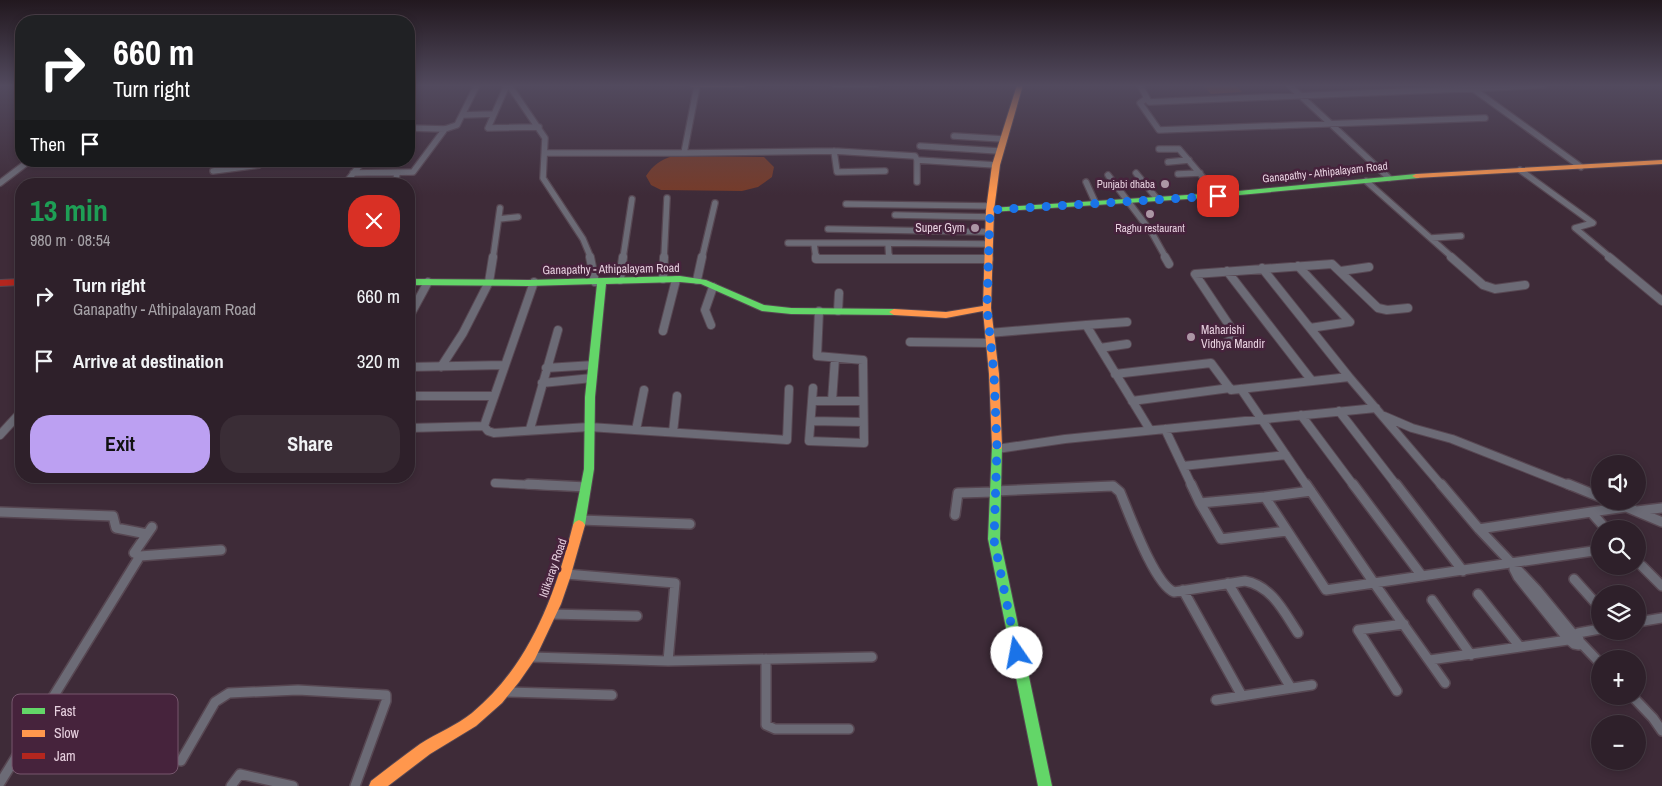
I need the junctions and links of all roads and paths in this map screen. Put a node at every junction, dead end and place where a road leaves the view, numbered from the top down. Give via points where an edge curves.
1 (459, 122) edge
2 (491, 122) edge
3 (534, 122) edge
4 (689, 122) edge
5 (1008, 122) edge
6 (1153, 122) edge
7 (1327, 122) edge
8 (1404, 122) edge
9 (1519, 122) edge
10 (1331, 125) junction
11 (415, 128) edge
12 (539, 128) junction
13 (445, 129) junction
14 (954, 136) dead end
15 (1003, 139) junction
16 (920, 146) dead end
17 (1159, 149) dead end
18 (834, 151) junction
19 (999, 152) junction
20 (545, 153) junction
21 (684, 153) junction
22 (917, 160) junction
23 (1189, 160) junction
24 (1168, 162) dead end
25 (1662, 162) edge
26 (996, 165) junction
27 (1581, 166) junction
28 (21, 167) edge
29 (243, 167) edge
30 (358, 167) edge
31 (1520, 170) junction
32 (213, 171) dead end
33 (885, 171) dead end
34 (353, 173) junction
35 (1136, 173) dead end
36 (1200, 173) junction
37 (397, 174) junction
38 (1178, 174) dead end
39 (1108, 175) dead end
40 (349, 178) edge
41 (397, 178) edge
42 (1389, 178) junction
43 (1366, 180) junction
44 (917, 182) dead end
45 (1086, 182) dead end
46 (0, 183) edge
47 (1218, 196) junction
48 (667, 198) dead end
49 (632, 199) dead end
50 (1158, 200) junction
51 (1130, 202) junction
52 (716, 203) dead end
53 (846, 204) dead end
54 (1096, 204) junction
55 (500, 208) dead end
56 (990, 211) junction
57 (896, 216) dead end
58 (518, 217) dead end
59 (499, 219) junction
60 (828, 229) dead end
61 (990, 232) junction
62 (1461, 236) dead end
63 (1431, 238) junction
64 (788, 243) dead end
65 (888, 243) junction
66 (814, 244) junction
67 (989, 244) junction
68 (889, 259) junction
69 (989, 259) junction
70 (1169, 264) dead end
71 (1298, 266) junction
72 (1369, 267) dead end
73 (1262, 268) junction
74 (1228, 271) junction
75 (1341, 271) junction
76 (663, 279) junction
77 (620, 280) junction
78 (676, 280) junction
79 (697, 280) junction
80 (15, 282) edge
81 (415, 282) edge
82 (428, 282) junction
83 (489, 282) junction
84 (534, 282) junction
85 (598, 282) junction
86 (0, 283) edge
87 (1525, 284) dead end
88 (713, 287) junction
89 (839, 293) dead end
90 (1662, 301) edge
91 (415, 302) edge
92 (987, 308) junction
93 (1408, 308) dead end
94 (819, 311) junction
95 (838, 311) junction
96 (1126, 322) dead end
97 (710, 325) dead end
98 (1086, 325) junction
99 (1310, 328) junction
100 (558, 330) dead end
101 (663, 331) dead end
102 (990, 338) junction
103 (910, 342) dead end
104 (1227, 342) dead end
105 (1127, 344) dead end
106 (1100, 348) junction
107 (835, 358) junction
108 (504, 365) junction
109 (594, 365) junction
110 (441, 367) junction
111 (415, 368) edge
112 (546, 368) junction
113 (1116, 374) junction
114 (1350, 377) junction
115 (592, 378) junction
116 (1312, 382) junction
117 (542, 383) junction
118 (813, 388) dead end
119 (1230, 388) junction
120 (789, 389) dead end
121 (1241, 389) junction
122 (644, 390) dead end
123 (415, 396) edge
124 (493, 396) junction
125 (677, 396) dead end
126 (812, 401) junction
127 (832, 401) junction
128 (863, 401) junction
129 (1132, 402) junction
130 (1376, 408) junction
131 (1339, 411) junction
132 (1301, 415) junction
133 (1382, 415) junction
134 (15, 419) edge
135 (1261, 419) junction
136 (811, 421) junction
137 (863, 422) junction
138 (484, 426) junction
139 (589, 427) junction
140 (415, 428) edge
141 (530, 429) junction
142 (1165, 429) junction
143 (636, 430) junction
144 (1150, 430) junction
145 (673, 432) junction
146 (0, 435) edge
147 (997, 448) junction
148 (1286, 455) junction
149 (1183, 466) junction
150 (495, 483) dead end
151 (586, 487) junction
152 (995, 491) junction
153 (1311, 491) junction
154 (1591, 493) edge
155 (1265, 497) junction
156 (1200, 503) junction
157 (1662, 508) edge
158 (1646, 509) edge
159 (1617, 510) edge
160 (1633, 510) edge
161 (0, 512) edge
162 (1590, 512) junction
163 (955, 515) dead end
164 (580, 520) junction
165 (1598, 520) edge
166 (1662, 522) edge
167 (690, 524) dead end
168 (1479, 529) junction
169 (1287, 531) junction
170 (221, 550) dead end
171 (1591, 551) edge
172 (140, 556) junction
173 (1511, 563) junction
174 (1462, 570) junction
175 (1646, 570) edge
176 (566, 574) junction
177 (1422, 576) junction
178 (1574, 579) dead end
179 (1374, 582) junction
180 (1660, 582) edge
181 (1228, 583) junction
182 (1183, 590) junction
183 (1478, 594) dead end
184 (1591, 598) edge
185 (1432, 600) dead end
186 (549, 614) junction
187 (637, 616) dead end
188 (1662, 618) edge
189 (1646, 621) edge
190 (1404, 624) junction
191 (1591, 630) edge
192 (1298, 633) dead end
193 (1573, 639) junction
194 (1520, 647) junction
195 (1471, 655) junction
196 (1591, 655) edge
197 (872, 657) dead end
198 (530, 658) junction
199 (766, 659) junction
200 (1430, 660) junction
201 (668, 661) junction
202 (1445, 683) dead end
203 (1312, 685) dead end
204 (1291, 688) junction
205 (1397, 691) dead end
206 (505, 692) junction
207 (55, 694) edge
208 (612, 695) dead end
209 (1242, 696) junction
210 (1216, 700) dead end
211 (1641, 705) edge
212 (849, 729) dead end
213 (1662, 731) edge
214 (181, 761) dead end
215 (12, 764) edge
216 (0, 783) edge
217 (231, 786) edge
218 (293, 786) edge
219 (355, 786) edge
220 (376, 786) edge
221 (1045, 786) edge

1 - 13 street
2 - 12 street via 488,128 491,130
3 - 12 street
4 - 21 street
5 - 15 main road
6 - 10 street via 1159,130
7 - 10 street
8 - 10 street
9 - 27 street
10 - 42 street
11 - 13 street
12 - 20 street via 545,138
13 - 37 street via 416,170
14 - 15 street
15 - 19 main road
16 - 19 street
17 - 23 street via 1180,149
18 - 21 street
18 - 22 street via 915,156
18 - 33 street via 838,172
19 - 26 main road
20 - 21 street
20 - 85 street via 544,183 582,239 594,264
22 - 26 street
22 - 44 street
23 - 24 street
23 - 36 street
25 - 27 main road, Ganapathy - Athipalayam Road
26 - 56 main road
27 - 31 main road, Ganapathy - Athipalayam Road
28 - 46 street
29 - 32 street
30 - 34 street
31 - 42 main road, Ganapathy - Athipalayam Road
31 - 90 street via 1594,223 1575,228
34 - 37 street
34 - 40 street
35 - 50 street
36 - 38 street
36 - 47 street
37 - 41 street
39 - 51 street
42 - 43 main road, Ganapathy - Athipalayam Road
43 - 47 main road, Ganapathy - Athipalayam Road
43 - 63 street
45 - 54 street
47 - 50 main road, Ganapathy - Athipalayam Road
48 - 76 street
49 - 77 street
50 - 51 main road, Ganapathy - Athipalayam Road
51 - 54 main road, Ganapathy - Athipalayam Road
51 - 70 street
52 - 79 street
53 - 56 street
54 - 56 main road, Ganapathy - Athipalayam Road
55 - 59 street
56 - 57 street
56 - 61 main road
58 - 59 street
59 - 83 street
60 - 61 street
61 - 67 main road
62 - 63 street
63 - 87 street via 1488,288
64 - 66 street
65 - 66 street
65 - 67 street
65 - 68 street
66 - 68 street via 816,259
67 - 69 main road
68 - 69 street
69 - 92 main road
71 - 73 street
71 - 75 street via 1332,264
71 - 99 street via 1350,322
72 - 75 street
73 - 74 street
73 - 99 street
74 - 104 street via 1195,274 1233,332 1234,339
74 - 116 street
75 - 93 street via 1376,306 1384,310
76 - 77 main road, Ganapathy - Athipalayam Road
76 - 78 main road, Ganapathy - Athipalayam Road
77 - 85 main road, Ganapathy - Athipalayam Road
78 - 79 main road, Ganapathy - Athipalayam Road
78 - 101 street
79 - 88 main road, Ganapathy - Athipalayam Road
80 - 86 main road
81 - 82 main road, Ganapathy - Athipalayam Road
82 - 83 main road, Ganapathy - Athipalayam Road
82 - 91 street
83 - 84 main road, Ganapathy - Athipalayam Road
83 - 110 street
84 - 85 main road, Ganapathy - Athipalayam Road
84 - 108 street
85 - 109 main road, Idikaray Road
88 - 94 main road, Ganapathy - Athipalayam Road via 760,307
88 - 97 street via 704,315
89 - 95 street
92 - 95 main road, Ganapathy - Athipalayam Road via 946,316
92 - 102 main road
94 - 95 main road, Ganapathy - Athipalayam Road
94 - 107 street via 816,356
96 - 98 street
98 - 102 street
98 - 106 street
99 - 114 street
100 - 112 street
102 - 103 street
102 - 147 main road
105 - 106 street
106 - 113 street
107 - 127 street
107 - 128 street via 863,360
108 - 110 street
108 - 124 street
109 - 112 street
109 - 115 main road, Idikaray Road
110 - 111 street
112 - 117 street
113 - 119 street via 1211,362
113 - 129 street
114 - 116 street
114 - 130 street
115 - 117 street
115 - 139 main road, Idikaray Road
116 - 121 street
117 - 141 street
118 - 126 street
119 - 121 street
119 - 129 street
120 - 145 street via 787,440
121 - 135 street
122 - 143 street
123 - 124 street
124 - 138 street
125 - 145 street
126 - 127 street
126 - 136 street
127 - 128 street
128 - 137 street
129 - 144 street
130 - 131 street
130 - 133 street
131 - 132 street
131 - 174 street
132 - 135 street
132 - 177 street
133 - 154 street
133 - 168 street
134 - 146 street
135 - 142 street
135 - 148 street
136 - 137 street
136 - 137 street via 809,441 864,443
138 - 140 street
138 - 141 street via 494,433
139 - 141 street
139 - 143 street
139 - 151 main road, Idikaray Road
142 - 144 street
142 - 149 street
143 - 145 street
144 - 147 street
147 - 152 main road
148 - 149 street
148 - 153 street
149 - 156 street
150 - 151 street
151 - 164 main road, Idikaray Road
152 - 163 street via 960,492
152 - 182 street via 1113,486 1120,492 1152,566 1169,590
152 - 221 main road via 994,540
153 - 155 street
153 - 179 street
155 - 156 street
155 - 169 street
156 - 169 street via 1221,539
157 - 158 street
159 - 162 street
160 - 166 street
161 - 172 street via 113,516 114,528 149,530 134,553
162 - 165 street
162 - 168 street
164 - 167 street
164 - 176 main road, Idikaray Road
168 - 173 street
169 - 179 street via 1326,590
170 - 172 street
171 - 173 street
172 - 207 street
173 - 174 street
173 - 193 street via 1518,577
174 - 177 street
175 - 180 street
176 - 186 main road, Idikaray Road
176 - 201 street via 675,583
177 - 179 street
178 - 184 street
179 - 190 street
181 - 182 street
181 - 192 street via 1246,581 1259,584
181 - 204 street
182 - 209 street
183 - 194 street
185 - 195 street
186 - 187 street
186 - 198 main road, Idikaray Road
188 - 189 street
190 - 200 street
190 - 205 street via 1358,630
191 - 193 street via 1578,632
193 - 194 street
193 - 196 street
194 - 195 street
195 - 200 street
197 - 199 street
198 - 201 street
198 - 206 main road, Idikaray Road
199 - 201 street
199 - 212 street via 766,725 775,729
200 - 202 street
203 - 204 street
204 - 209 street
206 - 208 street
206 - 220 main road, Idikaray Road via 476,718 425,749
209 - 210 street
211 - 213 street
214 - 219 street via 215,702 229,693 298,690 386,695
215 - 216 street
217 - 218 street via 240,774

